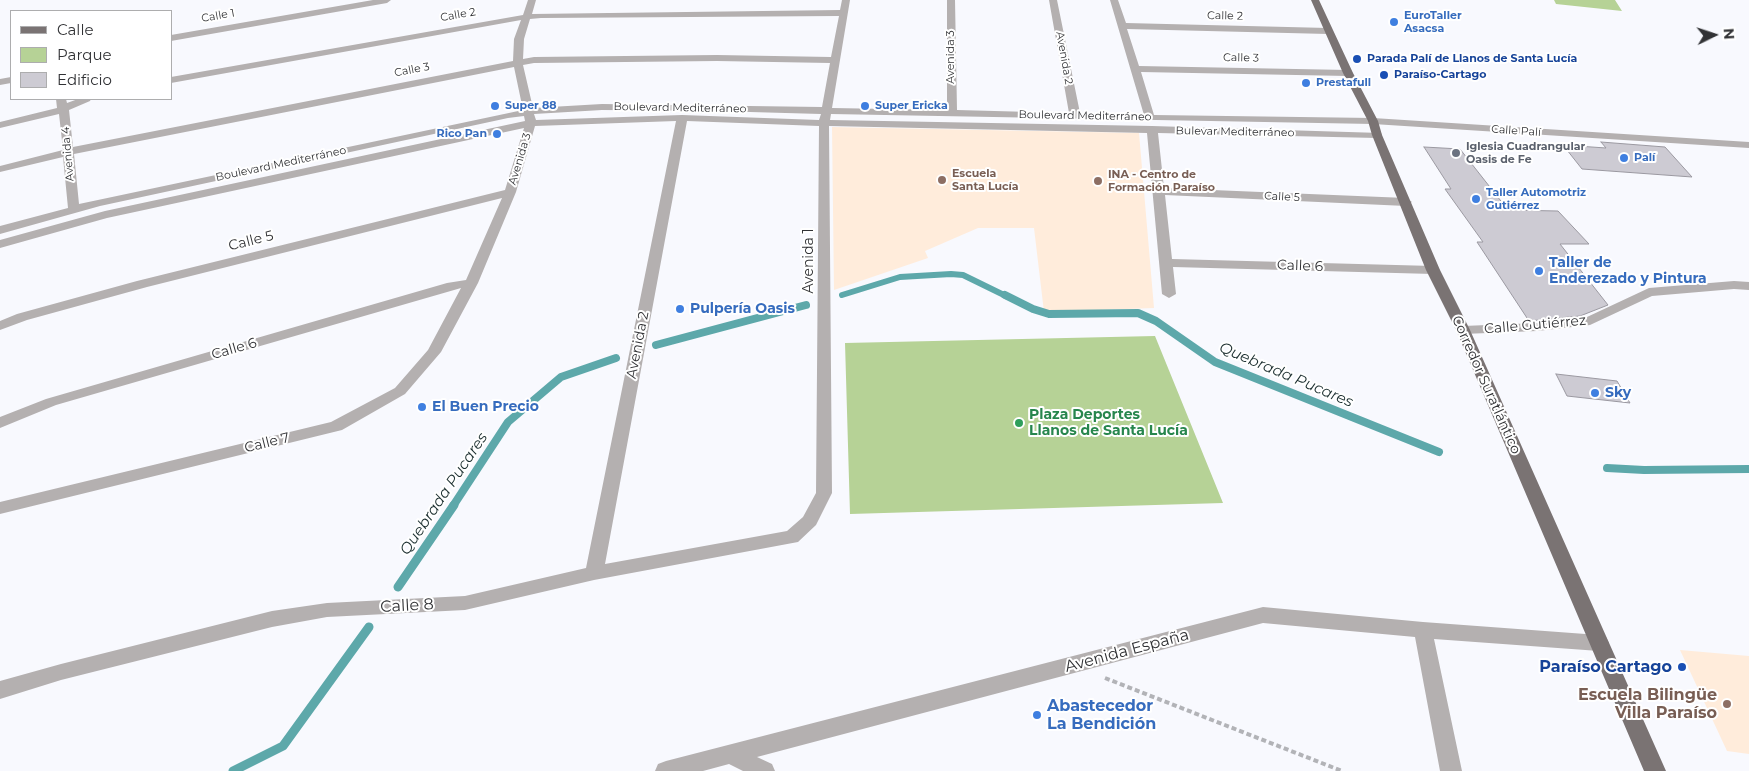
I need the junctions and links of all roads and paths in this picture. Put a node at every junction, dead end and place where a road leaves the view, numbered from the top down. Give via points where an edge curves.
1 (387, 0) edge
2 (532, 0) edge
3 (951, 0) edge
4 (1054, 0) edge
5 (1114, 0) edge
6 (1315, 0) edge
7 (845, 7) edge
8 (527, 17) junction
9 (1122, 26) junction
10 (1328, 32) junction
11 (172, 38) edge
12 (835, 60) junction
13 (518, 63) junction
14 (1134, 69) junction
15 (1348, 73) junction
16 (172, 80) edge
17 (81, 100) edge
18 (62, 104) edge
19 (952, 113) junction
20 (825, 116) junction
21 (1074, 116) junction
22 (529, 117) junction
23 (682, 118) junction
24 (0, 124) edge
25 (1151, 124) junction
26 (1375, 128) junction
27 (1749, 145) edge
28 (68, 152) junction
29 (0, 169) edge
30 (1158, 191) junction
31 (510, 192) junction
32 (1406, 202) junction
33 (74, 209) junction
34 (0, 230) edge
35 (0, 244) edge
36 (1166, 263) junction
37 (1433, 270) junction
38 (471, 283) junction
39 (1749, 286) edge
40 (1169, 294) dead end
41 (0, 326) edge
42 (1463, 330) junction
43 (0, 423) edge
44 (0, 508) edge
45 (810, 521) joint
46 (594, 573) junction
47 (1423, 630) junction
48 (1599, 643) junction
49 (1072, 665) junction
50 (0, 690) edge
51 (730, 754) junction
52 (666, 771) edge
53 (764, 771) edge
54 (1342, 771) edge
55 (1450, 771) edge
56 (1655, 771) edge

1 - 11 street, Calle 1
2 - 8 street, Avenida 3
3 - 19 street, Avenida 3
4 - 21 street, Avenida 2
5 - 9 street
6 - 10 main road, Corredor Suratlántico
7 - 8 street, Calle 2
7 - 12 street, Avenida 1
8 - 13 street, Avenida 3 via 519,39
8 - 16 street, Calle 2
9 - 10 street, Calle 2
9 - 14 street
10 - 15 main road, Corredor Suratlántico
12 - 13 street, Calle 3 via 717,58 534,60
12 - 20 street, Avenida 1
13 - 22 street, Avenida 3
13 - 28 street, Calle 3
14 - 15 street, Calle 3
14 - 25 street
15 - 26 main road, Corredor Suratlántico
17 - 18 street
18 - 24 street
18 - 28 street, Avenida 4
19 - 20 street, Boulevard Mediterráneo
19 - 21 street, Boulevard Mediterráneo
20 - 22 street, Boulevard Mediterráneo via 602,107
20 - 23 street, Boulevard Mediterráneo
20 - 25 street
20 - 45 street, Avenida 1 via 824,493
21 - 25 street, Boulevard Mediterráneo
22 - 23 street, Boulevard Mediterráneo
22 - 31 street, Avenida 3
22 - 33 street, Boulevard Mediterráneo via 508,114
22 - 35 street, Boulevard Mediterráneo via 105,216
23 - 46 street, Avenida 2
25 - 26 street, Boulevard Mediterráneo
25 - 30 street
26 - 27 street, Calle Palí
26 - 32 main road, Corredor Suratlántico
28 - 29 street, Calle 3
28 - 33 street, Avenida 4
30 - 32 street, Calle 5
30 - 36 street
31 - 38 street, Avenida 3
31 - 41 street, Calle 5 via 142,284
32 - 37 main road, Corredor Suratlántico
33 - 34 street, Boulevard Mediterráneo
36 - 37 street, Calle 6
36 - 40 street
37 - 42 main road, Corredor Suratlántico
38 - 43 street, Calle 6 via 51,402
38 - 44 street, Calle 7 via 434,352 400,391 336,426
39 - 42 street, Calle Gutiérrez via 1649,292 1590,321
42 - 48 main road, Corredor Suratlántico
45 - 46 street, Calle 8 via 792,537
46 - 50 street, Calle 8 via 465,603 327,610 272,620
47 - 48 street, Avenida España
47 - 49 street, Avenida España via 1263,615
47 - 55 street
48 - 56 main road, Corredor Suratlántico
49 - 51 street, Avenida España
49 - 54 path
51 - 52 street, Avenida España
51 - 53 street

